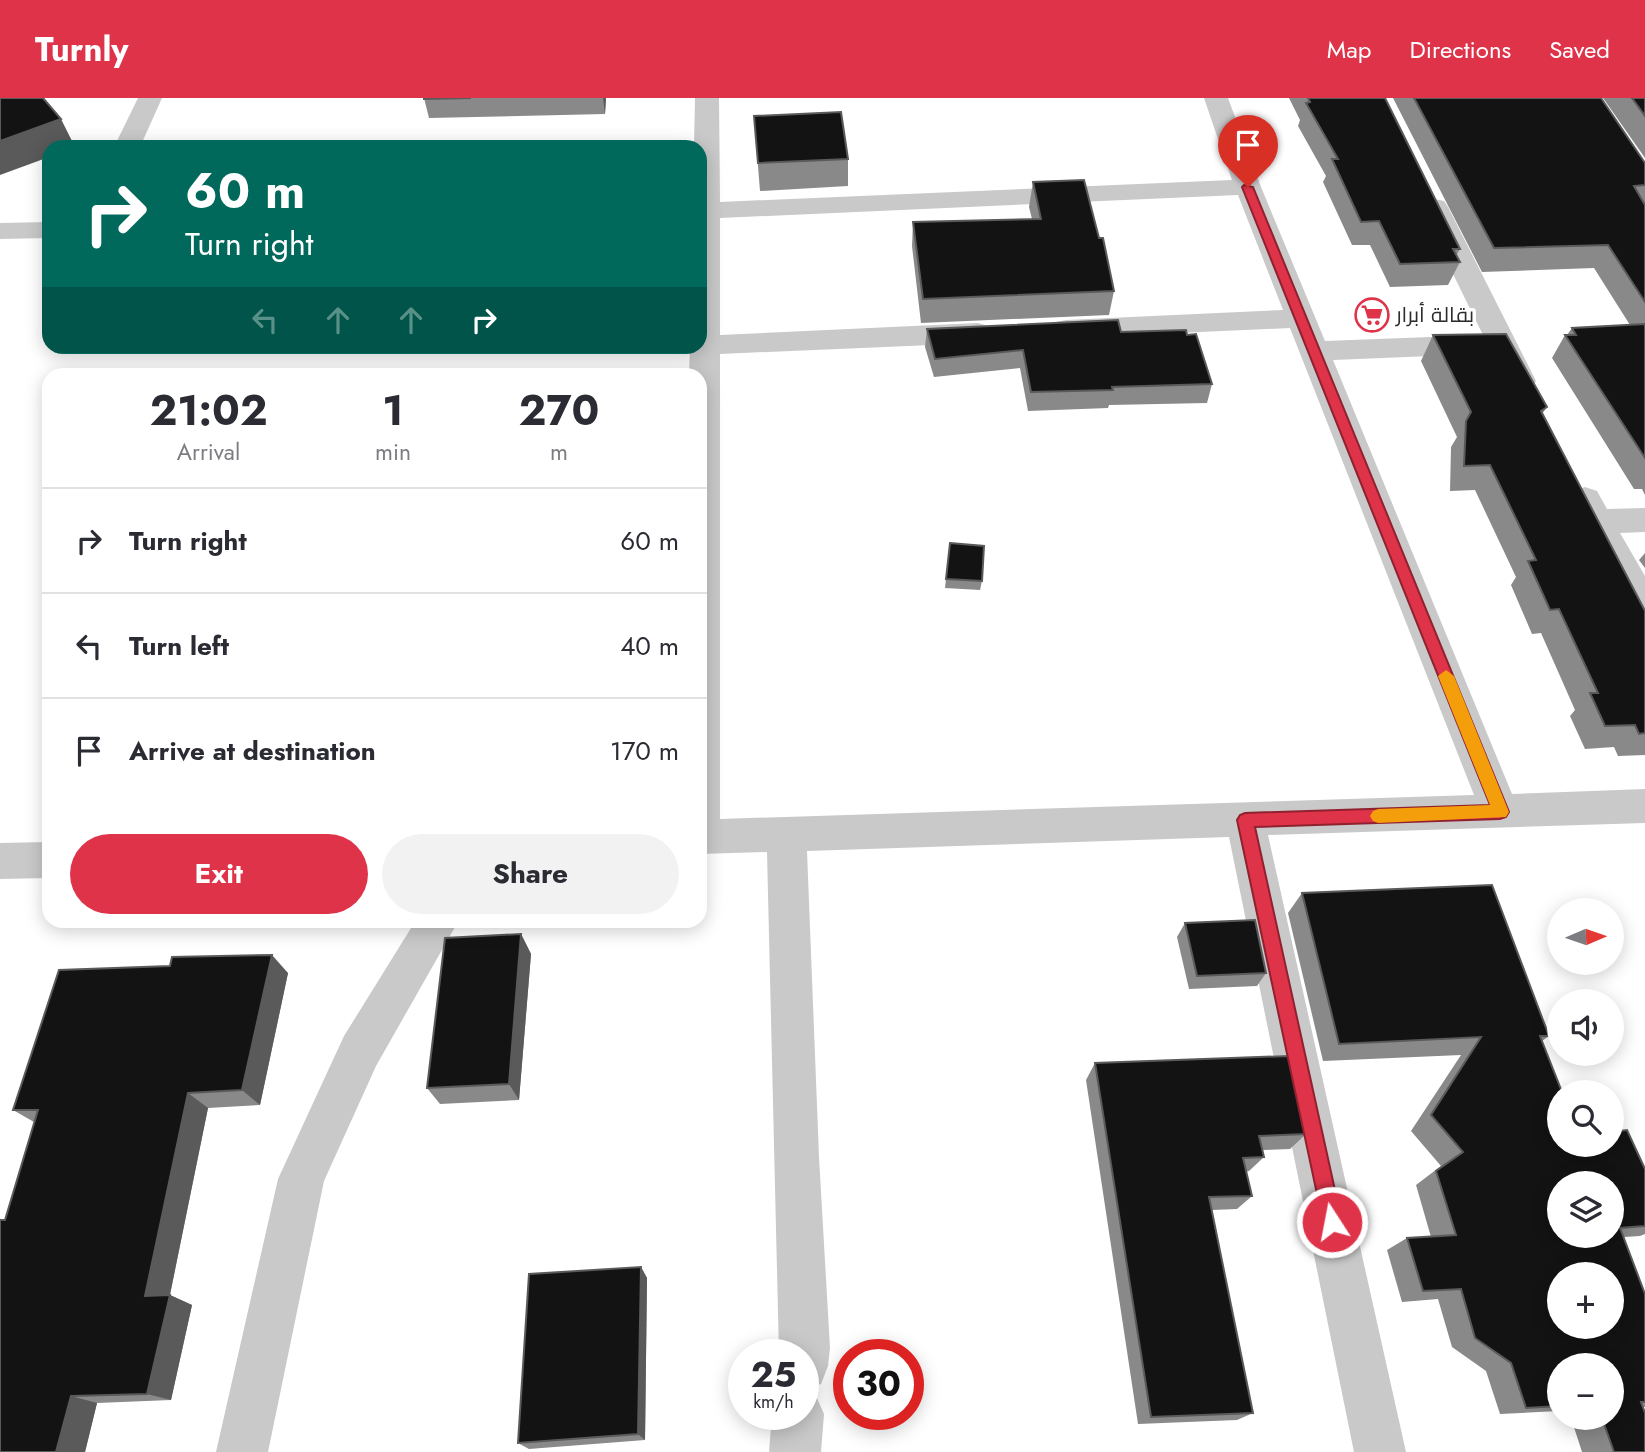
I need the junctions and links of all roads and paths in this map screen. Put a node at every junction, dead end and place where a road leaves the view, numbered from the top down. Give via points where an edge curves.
1 (150, 98) edge
2 (707, 98) edge
3 (1216, 98) edge
4 (130, 140) edge
5 (706, 140) edge
6 (1248, 187) junction
7 (1424, 187) edge
8 (707, 211) edge
9 (42, 230) edge
10 (0, 231) edge
11 (1302, 318) junction
12 (1500, 343) junction
13 (707, 345) edge
14 (1315, 351) junction
15 (1533, 402) edge
16 (1572, 474) edge
17 (1645, 520) edge
18 (1598, 521) junction
19 (1645, 608) edge
20 (1645, 806) edge
21 (1500, 812) junction
22 (1245, 820) junction
23 (787, 835) junction
24 (707, 837) edge
25 (42, 860) edge
26 (0, 861) edge
27 (434, 928) edge
28 (805, 1339) edge
29 (796, 1430) edge
30 (242, 1452) edge
31 (794, 1452) edge
32 (1380, 1452) edge

1 - 4 street
2 - 5 street
3 - 6 street
6 - 8 street
6 - 11 street
7 - 12 street
9 - 10 street
11 - 13 street
11 - 14 street
12 - 14 street
12 - 15 street
14 - 21 street
16 - 18 street
17 - 18 street
18 - 19 street
20 - 21 street
21 - 22 street
22 - 23 street
22 - 32 street
23 - 24 street
23 - 28 street
25 - 26 street
27 - 30 street via 360,1051 301,1179
29 - 31 street

